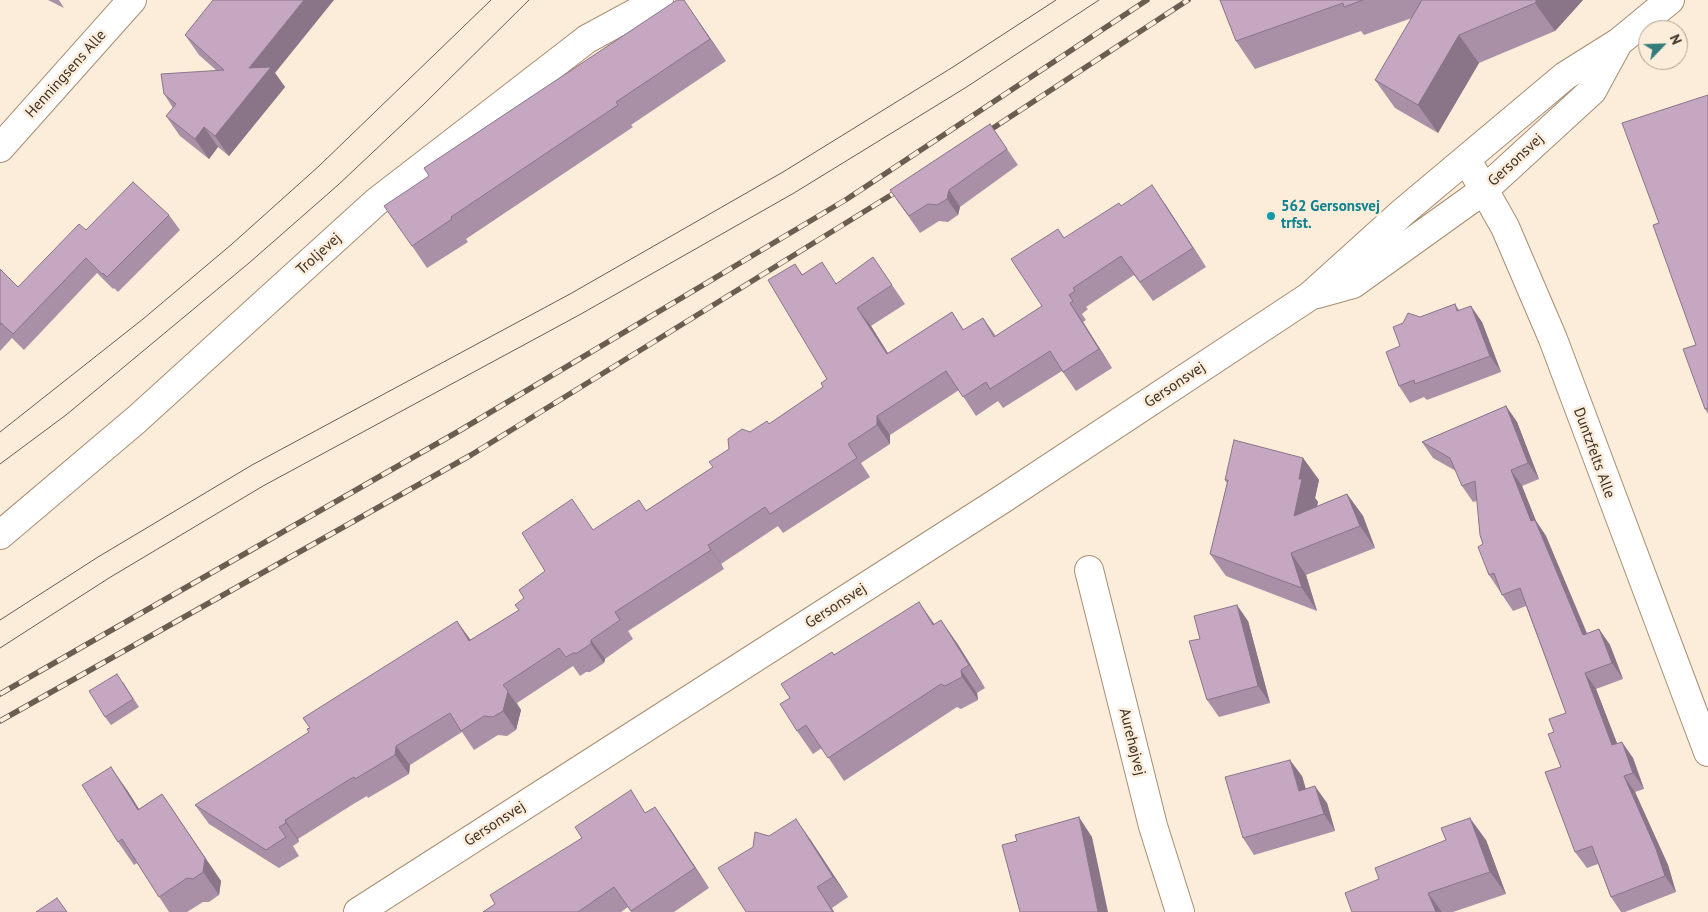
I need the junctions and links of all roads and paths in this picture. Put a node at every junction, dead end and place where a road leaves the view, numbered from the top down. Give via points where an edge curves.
1 (132, 0) edge
2 (659, 0) edge
3 (1670, 0) edge
4 (1619, 42) junction
5 (0, 148) edge
6 (1466, 160) junction
7 (1484, 190) junction
8 (1310, 296) junction
9 (0, 535) edge
10 (1089, 570) dead end
11 (1708, 752) edge
12 (358, 912) edge
13 (1180, 912) edge

1 - 5 street, Henningsens Alle
2 - 9 street, Troljevej via 587,39 376,202 136,420
3 - 4 street, Gersonsvej
4 - 6 street, Gersonsvej via 1565,76
4 - 7 street, Gersonsvej via 1592,91
6 - 7 street, Duntzfelts Alle
6 - 8 street, Gersonsvej
7 - 8 street, Gersonsvej via 1353,284
7 - 11 street, Duntzfelts Alle via 1505,227 1553,340
8 - 12 street, Gersonsvej via 1037,477
10 - 13 street, Aurehøjvej via 1153,826

